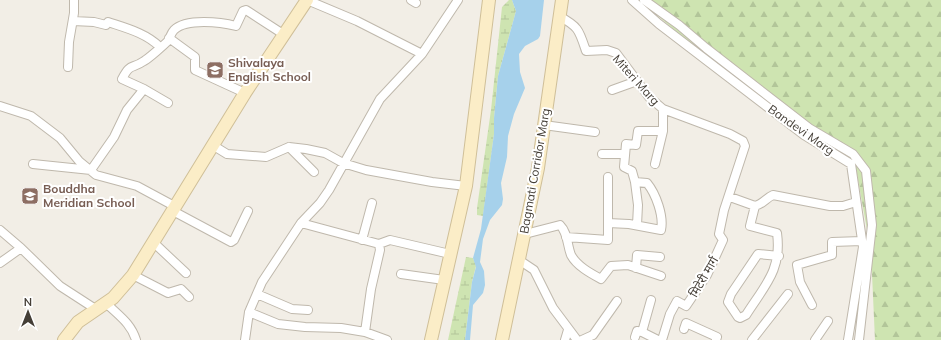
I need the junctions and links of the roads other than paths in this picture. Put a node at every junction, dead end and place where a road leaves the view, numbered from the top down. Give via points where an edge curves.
1 (74, 0) edge
2 (307, 0) edge
3 (458, 0) edge
4 (489, 0) edge
5 (562, 0) edge
6 (632, 0) edge
7 (644, 0) edge
8 (559, 16) junction
9 (73, 21) junction
10 (284, 34) junction
11 (170, 38) junction
12 (160, 47) junction
13 (422, 54) junction
14 (68, 67) dead end
15 (637, 81) junction
16 (144, 89) junction
17 (612, 90) dead end
18 (245, 93) junction
19 (168, 103) dead end
20 (0, 106) edge
21 (663, 109) junction
22 (544, 126) junction
23 (662, 131) junction
24 (595, 132) dead end
25 (214, 146) junction
26 (289, 147) junction
27 (602, 154) dead end
28 (624, 154) junction
29 (343, 163) junction
30 (33, 164) dead end
31 (655, 164) dead end
32 (91, 170) junction
33 (314, 172) dead end
34 (608, 177) dead end
35 (635, 182) junction
36 (466, 186) junction
37 (730, 197) junction
38 (856, 202) junction
39 (372, 203) dead end
40 (755, 206) junction
41 (174, 209) junction
42 (248, 210) dead end
43 (301, 223) junction
44 (608, 223) junction
45 (637, 225) junction
46 (0, 230) edge
47 (525, 234) junction
48 (566, 237) junction
49 (362, 240) junction
50 (862, 241) junction
51 (153, 242) junction
52 (379, 244) junction
53 (21, 248) junction
54 (450, 254) junction
55 (779, 256) junction
56 (660, 257) dead end
57 (518, 262) junction
58 (0, 263) edge
59 (636, 268) junction
60 (186, 272) dead end
61 (133, 274) junction
62 (401, 274) dead end
63 (662, 276) dead end
64 (444, 280) junction
65 (257, 294) junction
66 (788, 294) dead end
67 (189, 297) dead end
68 (651, 300) dead end
69 (617, 301) dead end
70 (812, 305) dead end
71 (102, 306) junction
72 (308, 310) dead end
73 (249, 312) junction
74 (828, 321) dead end
75 (684, 329) dead end
76 (568, 330) junction
77 (365, 332) junction
78 (642, 332) junction
79 (635, 338) dead end
80 (64, 340) edge
81 (136, 340) edge
82 (245, 340) edge
83 (387, 340) edge
84 (431, 340) edge
85 (502, 340) edge
86 (565, 340) edge
87 (577, 340) edge
88 (582, 340) edge
89 (658, 340) edge
90 (662, 340) edge
91 (716, 340) edge
92 (752, 340) edge
93 (815, 340) edge
94 (848, 340) edge
95 (859, 340) edge

1 - 9 street
2 - 10 street
2 - 13 street
3 - 13 street
4 - 36 street
5 - 8 street, Bagmati Corridor Marg
6 - 38 street, Bandevi Marg via 804,135 851,164
7 - 95 street via 809,128 853,154 866,171 872,225
8 - 15 street, Miteri Marg via 574,24 586,51 607,50 616,53
8 - 22 street, Bagmati Corridor Marg
9 - 12 street via 106,25 108,22 135,31 153,40
9 - 14 street
10 - 11 street via 246,10 243,11 236,26 222,22 189,24 174,30
10 - 18 street
11 - 12 street
11 - 18 street via 195,57 195,70
12 - 16 street via 145,61 128,68 122,79
13 - 29 street via 380,99
15 - 17 street
15 - 21 street, Miteri Marg via 649,97
16 - 19 street
16 - 32 street via 127,110 114,136
18 - 25 street
20 - 32 street via 31,116 60,138 79,161
21 - 23 street, Miteri Marg
21 - 37 street, मिटेरी मार्ग via 743,141 745,146
22 - 24 street
22 - 47 street, Bagmati Corridor Marg
23 - 28 street via 638,131 636,145 626,144
23 - 31 street, Miteri Marg
25 - 26 street via 227,154 266,157
25 - 41 street
26 - 29 street via 325,153
26 - 33 street
27 - 28 street
28 - 35 street via 624,167 632,171
29 - 36 street via 396,176
29 - 43 street via 320,203
30 - 32 street
32 - 41 street via 96,175 137,186
34 - 44 street
35 - 45 street
35 - 45 street via 647,183 652,189 661,215 662,228 659,230
36 - 54 street
37 - 40 street
37 - 90 street, मिटेरी मार्ग via 724,210 719,234 723,240 710,268 686,306 677,300
38 - 40 street via 843,206 825,206 773,195
38 - 50 street, Bandevi Marg
39 - 49 street
40 - 55 street via 750,226 777,233
41 - 42 street via 231,242
41 - 51 street
43 - 49 street
43 - 65 street via 262,282
44 - 45 street
44 - 48 street via 608,240
46 - 53 street
47 - 48 street via 560,225
47 - 57 street, Bagmati Corridor Marg
48 - 59 street via 575,261 601,279 611,266 628,265
49 - 52 street
50 - 70 street via 832,242 832,255 797,265 800,282
50 - 94 street, Bandevi Marg
51 - 60 street
51 - 61 street
52 - 54 street via 390,240
52 - 77 street
53 - 58 street
53 - 71 street via 60,286
54 - 64 street
55 - 55 street via 772,275 746,315 738,317 728,302 735,288 758,254
56 - 59 street via 637,255
57 - 76 street via 534,270 553,308
57 - 85 street, Bagmati Corridor Marg
59 - 63 street
61 - 67 street via 168,293 181,289
61 - 71 street via 114,298
62 - 64 street
64 - 84 street
65 - 72 street via 292,309
65 - 73 street
66 - 92 street
68 - 78 street
69 - 88 street via 593,336
71 - 80 street via 78,322
71 - 81 street via 125,320 134,332
73 - 77 street via 278,324
73 - 82 street
74 - 93 street
75 - 91 street via 686,323 717,337
76 - 86 street
76 - 87 street
77 - 83 street
78 - 79 street via 637,331
78 - 89 street

